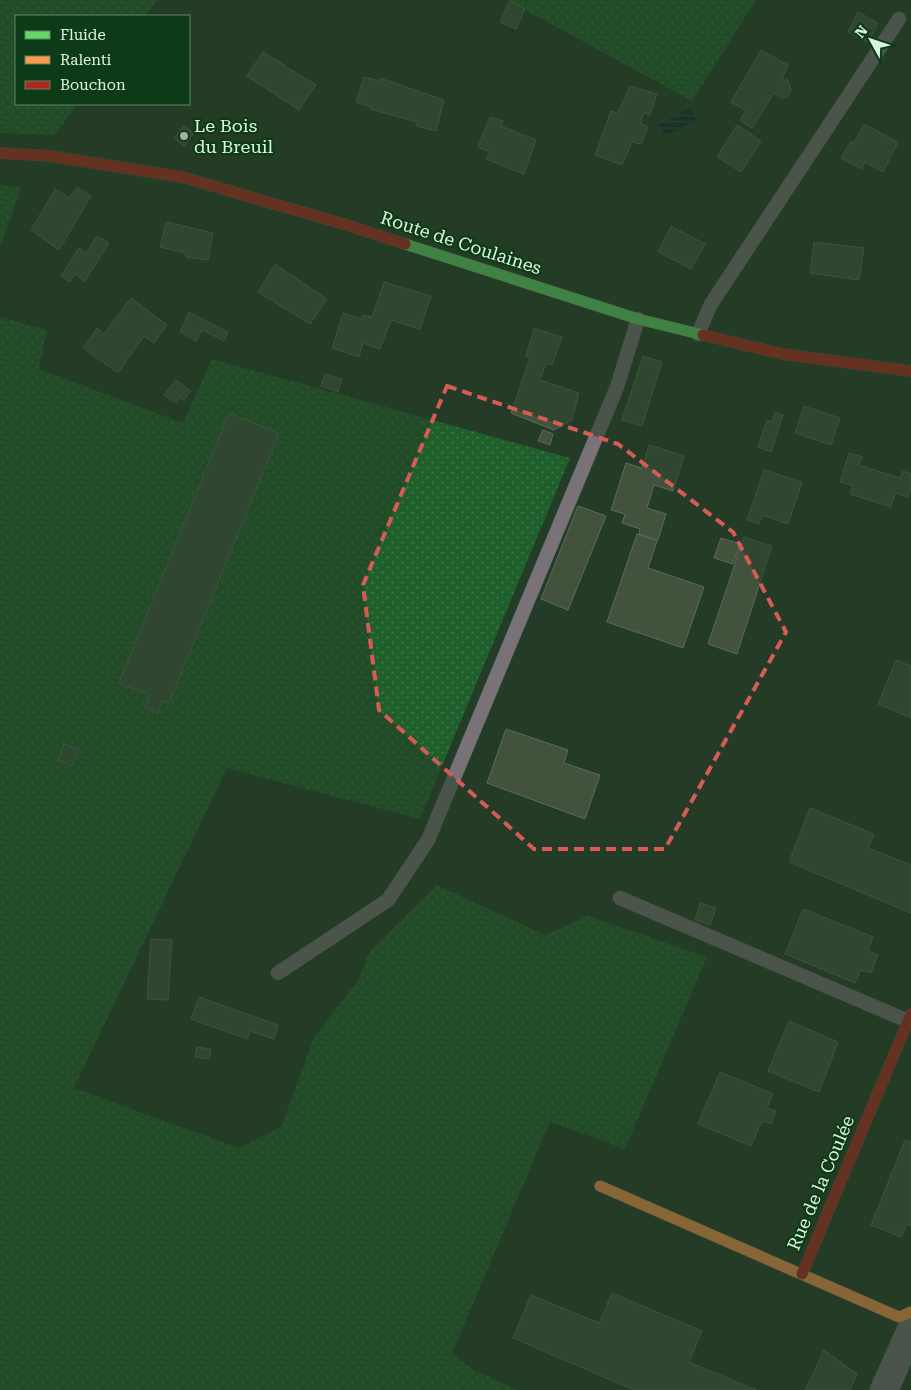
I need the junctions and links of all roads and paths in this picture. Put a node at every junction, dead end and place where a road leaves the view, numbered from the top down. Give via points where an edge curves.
1 (899, 19) dead end
2 (0, 153) edge
3 (638, 319) junction
4 (698, 334) junction
5 (911, 371) edge
6 (620, 898) dead end
7 (278, 973) dead end
8 (910, 1018) edge
9 (600, 1186) dead end
10 (802, 1274) junction
11 (911, 1312) edge
12 (911, 1330) edge
13 (884, 1390) edge

1 - 4 lane via 711,304
2 - 3 street, Route de Coulaines via 50,156 182,177 347,225
3 - 4 street, Route de Coulaines
3 - 7 lane via 617,387 428,840 388,900
4 - 5 street, Route de Coulaines via 782,354
6 - 8 lane
8 - 10 street, Rue de la Coulée
9 - 10 street, Rue de la Coulée
10 - 11 street via 899,1317
12 - 13 street

